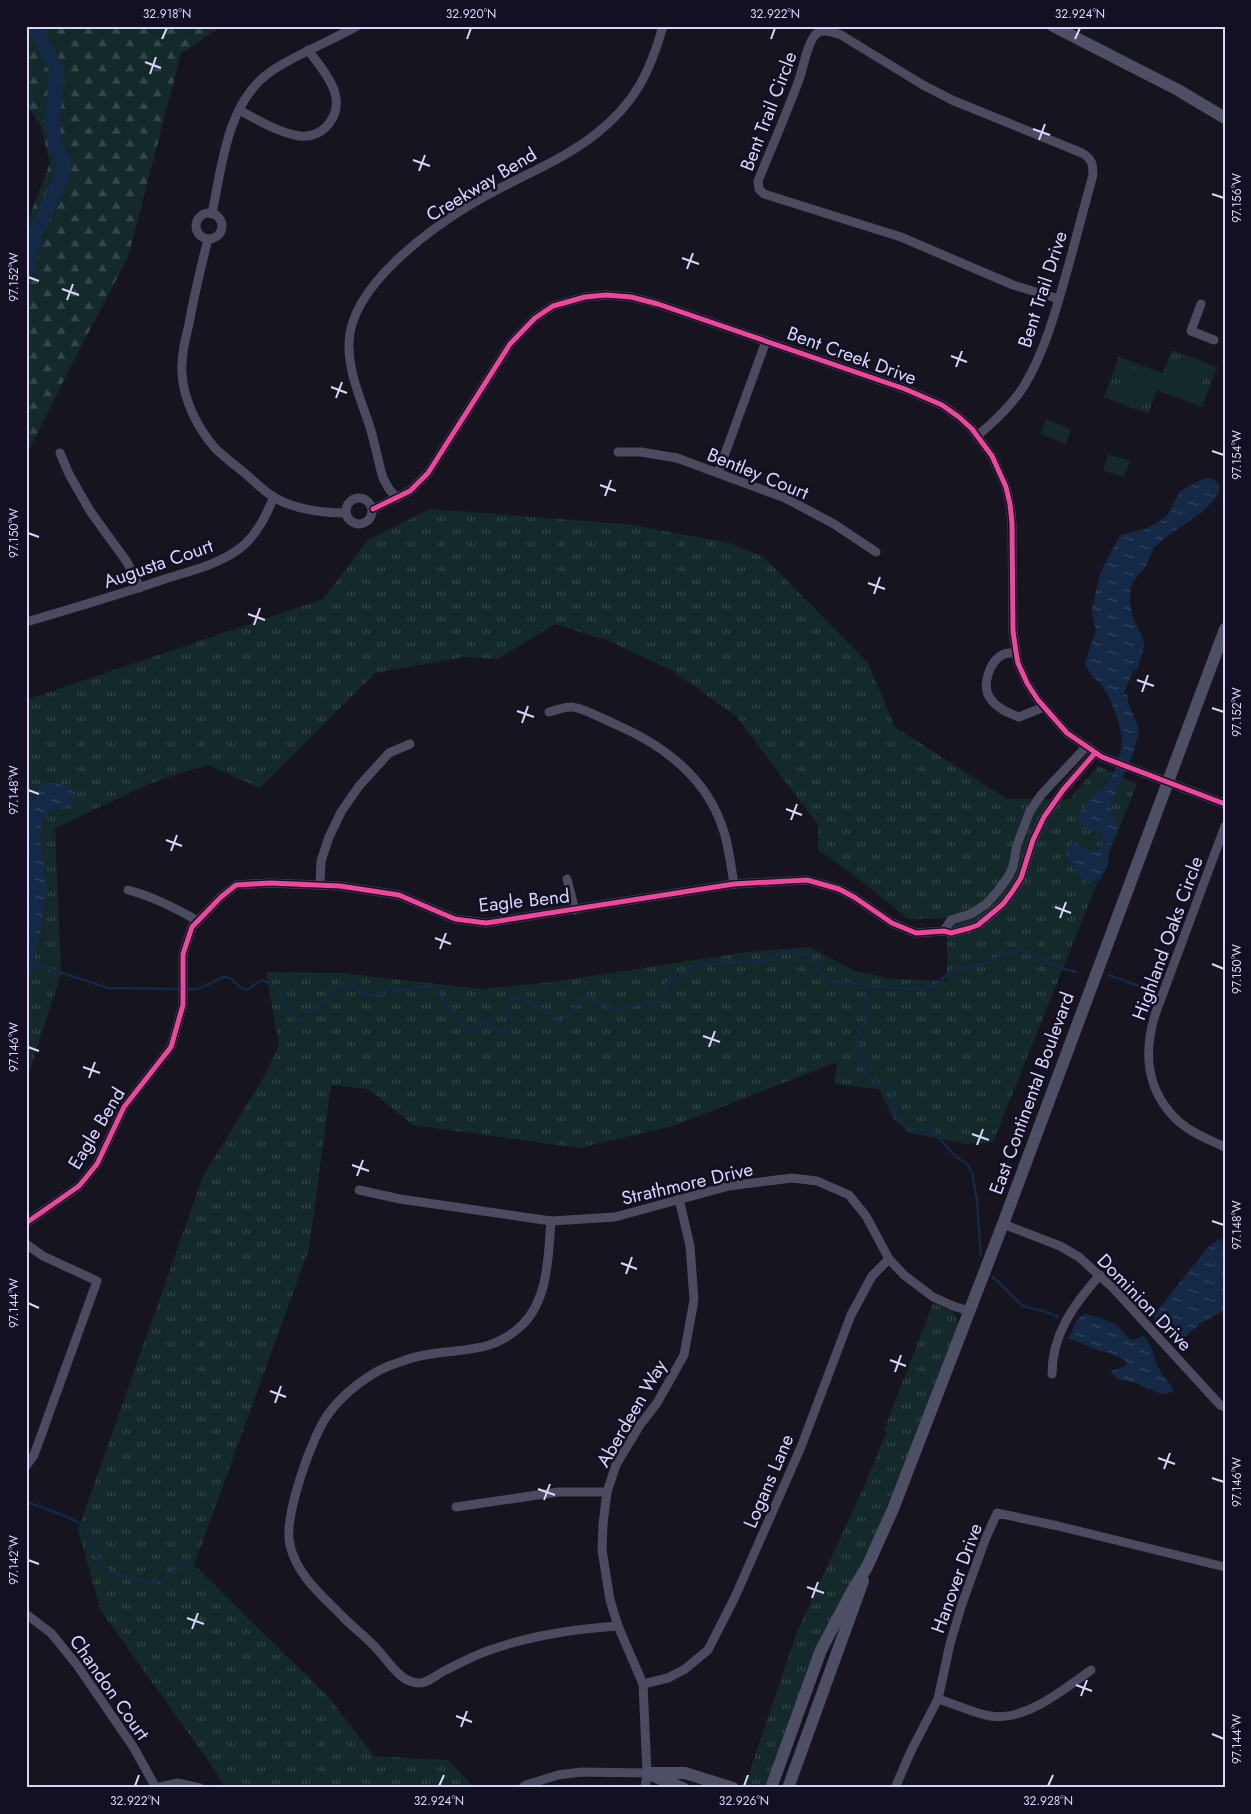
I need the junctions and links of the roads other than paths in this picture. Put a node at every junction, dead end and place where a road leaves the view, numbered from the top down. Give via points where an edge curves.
1 (357, 26) edge
2 (663, 26) edge
3 (1053, 26) edge
4 (308, 50) junction
5 (239, 110) junction
6 (1225, 118) edge
7 (1092, 162) joint
8 (212, 214) junction
9 (208, 239) junction
10 (1059, 299) junction
11 (1201, 304) dead end
12 (1214, 340) dead end
13 (766, 341) junction
14 (978, 436) junction
15 (618, 452) dead end
16 (60, 453) dead end
17 (718, 473) junction
18 (274, 497) junction
19 (397, 498) junction
20 (373, 509) junction
21 (346, 514) junction
22 (876, 552) dead end
23 (140, 588) junction
24 (26, 622) edge
25 (1225, 629) edge
26 (1016, 652) junction
27 (1044, 707) junction
28 (549, 712) dead end
29 (410, 744) dead end
30 (1086, 747) junction
31 (1095, 753) junction
32 (1169, 782) junction
33 (1225, 804) edge
34 (1225, 826) edge
35 (567, 879) dead end
36 (734, 884) junction
37 (320, 885) junction
38 (128, 890) dead end
39 (575, 910) junction
40 (198, 921) junction
41 (944, 931) junction
42 (1225, 1147) edge
43 (359, 1190) dead end
44 (679, 1200) junction
45 (551, 1221) junction
46 (26, 1223) edge
47 (1003, 1224) junction
48 (26, 1244) edge
49 (889, 1259) junction
50 (1100, 1275) junction
51 (968, 1311) junction
52 (1052, 1374) dead end
53 (1225, 1407) edge
54 (26, 1466) edge
55 (607, 1492) junction
56 (456, 1507) dead end
57 (867, 1567) junction
58 (1225, 1567) edge
59 (26, 1614) edge
60 (618, 1626) junction
61 (1091, 1670) dead end
62 (643, 1684) junction
63 (938, 1699) junction
64 (647, 1773) junction
65 (156, 1788) edge
66 (200, 1788) edge
67 (522, 1788) edge
68 (645, 1788) edge
69 (683, 1788) edge
70 (732, 1788) edge
71 (771, 1788) edge
72 (788, 1788) edge
73 (895, 1788) edge

1 - 4 street
2 - 19 street, Creekway Bend via 649,70 638,89 597,133 452,216 379,277 361,304 349,342 352,370 383,478
3 - 6 main road via 1178,90
4 - 5 street via 260,80
4 - 5 street via 337,97 337,108 323,129 309,136 294,135
5 - 8 street via 227,142
7 - 10 street, Bent Trail Drive via 1093,175
7 - 10 street, Bent Trail Circle via 1082,153 952,100 840,35 826,31 815,35 810,44 798,83 758,181 764,194 901,237 1013,284
8 - 9 street via 220,219 222,228 216,237
8 - 9 street via 203,215 197,224 198,232
9 - 18 street via 182,354 184,390 203,431 215,447
10 - 14 street, Bent Trail Drive via 1052,324 1024,386 1000,416
11 - 12 street via 1191,331
13 - 14 street, Bent Creek Drive via 942,405
13 - 17 street
13 - 19 street, Bent Creek Drive via 631,297 606,295 553,306 535,318 510,344 428,473 410,491
14 - 26 street, Bent Creek Drive via 994,458 1010,504
15 - 17 street, Bentley Court via 677,458
16 - 23 street via 90,511 127,562
17 - 22 street, Bentley Court via 785,498 834,524
18 - 21 street via 313,511
18 - 23 street, Augusta Court via 261,525 231,555
19 - 20 street, Bent Creek Drive
20 - 21 street via 371,518 364,524 354,524
20 - 21 street via 368,501 359,498 350,501
23 - 24 street, Augusta Court
25 - 32 main road, East Continental Boulevard
26 - 27 street, Bent Creek Drive via 1027,683
26 - 27 street via 1003,654 992,665 986,682 990,699 1006,712 1020,717
27 - 30 street, Bent Creek Drive via 1067,733
28 - 36 street via 573,706 639,735 674,758 699,785 717,814 724,832
29 - 37 street via 389,753 341,812 321,861
30 - 31 street, Bent Creek Drive
30 - 41 street via 1030,811 1013,867 997,892 971,914 951,920
31 - 32 street, Bent Creek Drive
31 - 41 street, Eagle Bend via 1048,811 1033,840 1021,878 1003,904 978,925 951,933
32 - 33 street, Bent Creek Drive
32 - 47 main road, East Continental Boulevard
34 - 42 street, Highland Oaks Circle via 1150,1030 1148,1059 1153,1083 1163,1103 1182,1124
35 - 39 street
36 - 39 street, Eagle Bend
36 - 41 street, Eagle Bend via 807,880 839,889 907,930 916,933
37 - 39 street, Eagle Bend via 400,895 455,918 486,923
37 - 40 street, Eagle Bend via 236,885
38 - 40 street via 172,906
40 - 46 street, Eagle Bend via 192,927 183,954 183,1005 171,1048 124,1107 97,1164 79,1186
43 - 45 street, Strathmore Drive
44 - 45 street, Strathmore Drive via 615,1217
44 - 49 street, Strathmore Drive via 728,1186 792,1178 817,1181 850,1195 866,1216
44 - 55 street, Aberdeen Way via 690,1246 694,1300 684,1355 616,1465
45 - 60 street via 543,1285 534,1309 512,1334 478,1348 420,1356 389,1366 359,1382 329,1413 311,1447 296,1494 289,1544 300,1571 395,1670 404,1678 418,1683 488,1651 530,1638 581,1628
47 - 50 street, Dominion Drive via 1060,1246
47 - 51 main road, East Continental Boulevard
48 - 54 street via 97,1281 34,1455
49 - 51 street, Strathmore Drive via 904,1276 933,1297
49 - 62 street, Logans Lane via 872,1276 851,1315 801,1447 708,1650 668,1678
50 - 52 street via 1083,1294 1062,1328 1052,1359
50 - 53 street, Dominion Drive
51 - 57 main road, East Continental Boulevard via 893,1509
55 - 56 street via 558,1492
55 - 60 street, Aberdeen Way via 602,1550
57 - 71 main road, East Continental Boulevard via 821,1650
57 - 72 main road, East Continental Boulevard
58 - 63 street, Hanover Drive via 997,1513 962,1604
59 - 65 street, Chandon Court via 51,1633 77,1665 134,1748
60 - 62 street, Aberdeen Way
61 - 63 street via 1040,1704 1007,1716 990,1716
62 - 64 street, Aberdeen Way
63 - 73 street, Hanover Drive
64 - 67 street via 581,1772 558,1775
64 - 68 street, Aberdeen Way
64 - 69 main road
64 - 70 main road via 685,1772
65 - 66 street via 178,1783

